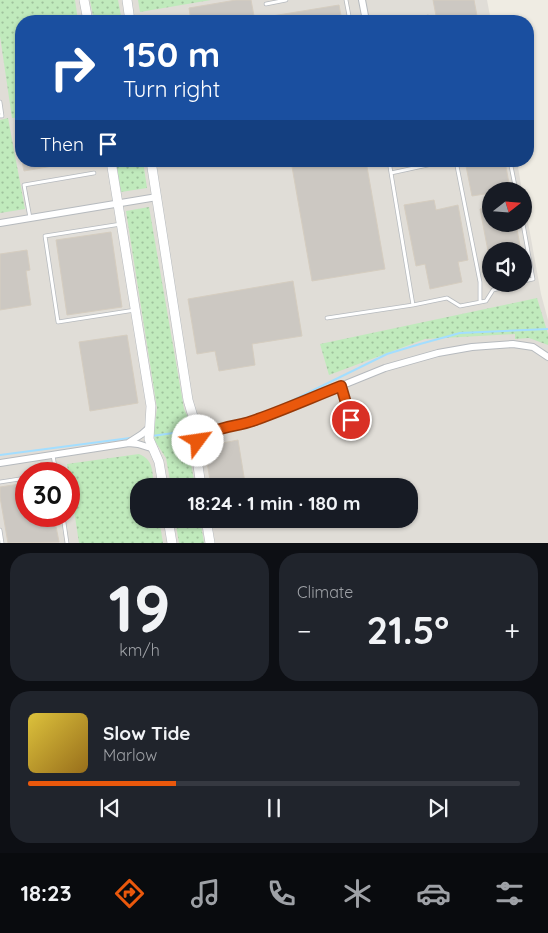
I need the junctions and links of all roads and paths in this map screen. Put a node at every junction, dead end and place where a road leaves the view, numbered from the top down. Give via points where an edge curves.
1 (84, 0) edge
2 (127, 0) edge
3 (286, 0) edge
4 (346, 0) edge
5 (362, 0) edge
6 (266, 4) dead end
7 (87, 15) edge
8 (129, 15) edge
9 (349, 15) edge
10 (365, 15) edge
11 (0, 102) edge
12 (0, 116) edge
13 (112, 167) edge
14 (152, 167) edge
15 (390, 167) edge
16 (418, 167) edge
17 (457, 167) edge
18 (511, 167) edge
19 (94, 173) dead end
20 (391, 173) junction
21 (514, 182) edge
22 (157, 197) junction
23 (118, 204) junction
24 (30, 218) junction
25 (0, 223) edge
26 (121, 224) junction
27 (492, 292) edge
28 (480, 302) junction
29 (413, 305) junction
30 (135, 310) junction
31 (327, 318) dead end
32 (548, 356) edge
33 (341, 386) junction
34 (351, 420) dead end
35 (194, 422) junction
36 (150, 427) junction
37 (216, 429) junction
38 (198, 441) junction
39 (127, 443) junction
40 (154, 449) junction
41 (53, 455) junction
42 (54, 462) edge
43 (0, 463) edge
44 (162, 478) edge
45 (200, 478) edge
46 (15, 480) edge
47 (0, 482) edge
48 (65, 527) edge
49 (170, 528) edge
50 (208, 528) edge
51 (0, 530) edge
52 (2, 543) edge
53 (67, 543) edge
54 (172, 543) edge
55 (210, 543) edge

1 - 7 street
2 - 8 street
3 - 6 lane
4 - 9 lane
5 - 10 street
11 - 12 lane
13 - 23 street
14 - 22 street
15 - 20 lane
16 - 20 lane
17 - 28 lane via 480,282
18 - 21 lane
19 - 24 lane via 24,185
20 - 29 lane
22 - 23 street
22 - 35 street
23 - 24 street
23 - 26 street
24 - 25 street
26 - 30 street
26 - 30 lane via 45,236 58,322
27 - 28 lane via 486,301
28 - 29 lane via 460,306 447,298
29 - 31 lane
30 - 36 street via 151,406
32 - 33 street via 524,345 472,347 410,360
33 - 34 street
33 - 37 street via 259,419
35 - 37 street
35 - 38 street
36 - 39 street
36 - 40 street via 149,439
37 - 38 street
38 - 45 street
39 - 40 street
39 - 41 street
40 - 44 street
41 - 42 lane
41 - 43 street
46 - 47 lane
48 - 53 lane
49 - 54 street
50 - 55 street
51 - 52 lane

